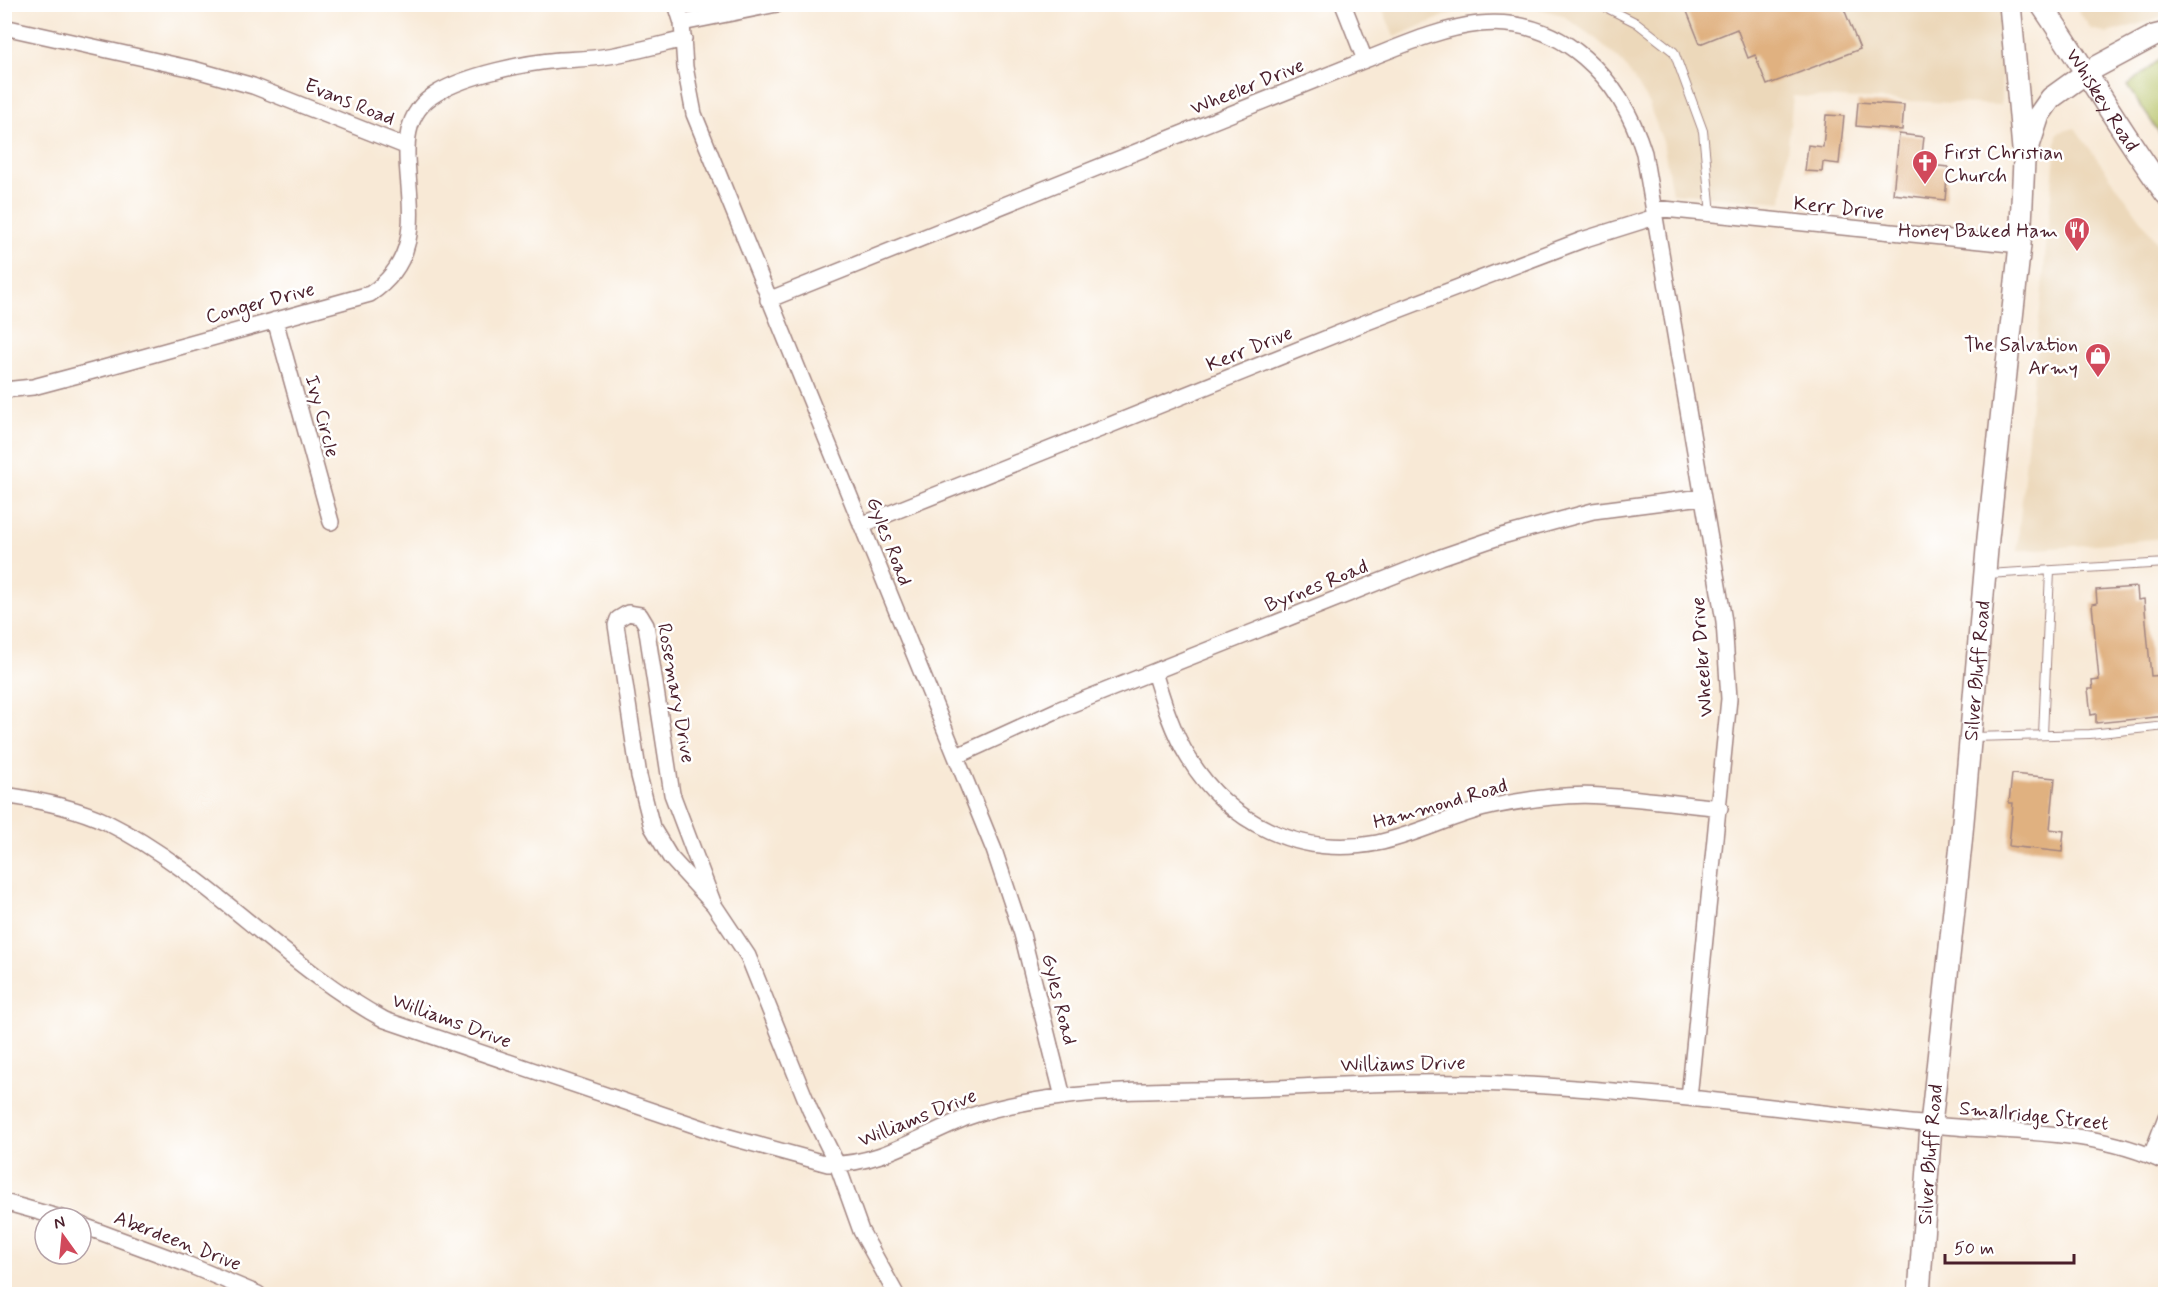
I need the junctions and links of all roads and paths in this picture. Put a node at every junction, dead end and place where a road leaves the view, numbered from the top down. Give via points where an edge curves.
1 (676, 4) edge
2 (777, 4) edge
3 (1343, 4) edge
4 (1599, 4) edge
5 (2010, 4) edge
6 (2041, 4) edge
7 (682, 23) junction
8 (4, 27) edge
9 (2166, 33) edge
10 (684, 39) junction
11 (1365, 60) junction
12 (2087, 72) junction
13 (405, 146) junction
14 (2024, 161) junction
15 (2166, 194) edge
16 (1655, 212) junction
17 (1711, 215) junction
18 (2020, 245) junction
19 (768, 300) junction
20 (275, 320) junction
21 (4, 390) edge
22 (1702, 497) junction
23 (331, 522) dead end
24 (861, 525) junction
25 (2166, 563) edge
26 (2050, 571) junction
27 (1985, 574) junction
28 (1154, 672) junction
29 (2166, 726) edge
30 (2043, 735) junction
31 (1971, 737) junction
32 (957, 756) junction
33 (4, 795) edge
34 (1720, 808) junction
35 (714, 905) junction
36 (1063, 1097) junction
37 (1689, 1098) junction
38 (2166, 1117) edge
39 (1931, 1125) junction
40 (2151, 1156) junction
41 (2166, 1163) edge
42 (837, 1164) junction
43 (4, 1202) edge
44 (33, 1210) edge
45 (93, 1229) edge
46 (258, 1294) edge
47 (897, 1294) edge
48 (1919, 1294) edge

1 - 7 street, Gyles Road
2 - 7 street
3 - 11 street
4 - 17 lane via 1637,23 1674,52 1703,131
5 - 14 street
6 - 12 street, Whiskey Road
7 - 10 street, Gyles Road
8 - 13 street, Evans Road via 233,80
9 - 12 street, Silver Bluff Road
10 - 13 street, Evans Road via 609,56 525,66 452,86 426,100 416,113
10 - 19 street, Gyles Road via 684,67 694,114
11 - 16 street, Wheeler Drive via 1479,24 1530,27 1560,39 1607,80 1629,114 1644,153
11 - 19 street, Wheeler Drive
12 - 14 street, Silver Bluff Road via 2051,98 2039,115
12 - 15 street, Whiskey Road via 2127,141
13 - 20 street, Conger Drive via 411,226 398,266 370,294
14 - 18 street, Silver Bluff Road
16 - 17 street, Kerr Drive
16 - 22 street, Wheeler Drive
16 - 24 street, Kerr Drive via 1372,320
17 - 18 street, Kerr Drive
18 - 27 street, Silver Bluff Road
19 - 24 street, Gyles Road
20 - 21 street, Conger Drive via 33,387
20 - 23 street, Ivy Circle
22 - 28 street, Byrnes Road via 1593,511 1502,536
22 - 34 street, Wheeler Drive via 1724,621 1729,699
24 - 32 street, Gyles Road
25 - 26 lane
26 - 27 lane
26 - 30 lane
27 - 31 street, Silver Bluff Road
28 - 32 street, Byrnes Road
28 - 34 street, Hammond Road via 1175,733 1216,796 1268,831 1310,845 1374,843 1492,807 1564,797 1600,795
29 - 30 lane
30 - 31 lane
31 - 39 street, Silver Bluff Road
32 - 36 street, Gyles Road via 1022,934
33 - 42 street, Williams Drive via 74,811 114,827 221,899 333,989 385,1020 729,1137
34 - 37 street, Wheeler Drive
35 - 35 street, Rosemary Drive via 672,794 646,625 640,615 628,613 616,625 645,803 660,843
35 - 42 street via 748,956 810,1110
36 - 37 street, Williams Drive via 1146,1090 1436,1082 1569,1087
36 - 42 street, Williams Drive via 995,1109 868,1160
37 - 39 street, Williams Drive
38 - 40 street
39 - 40 street, Smallridge Street via 2093,1140
39 - 48 street, Silver Bluff Road
40 - 41 street, Smallridge Street
42 - 47 street via 861,1231
43 - 44 street
45 - 46 street, Aberdeen Drive

